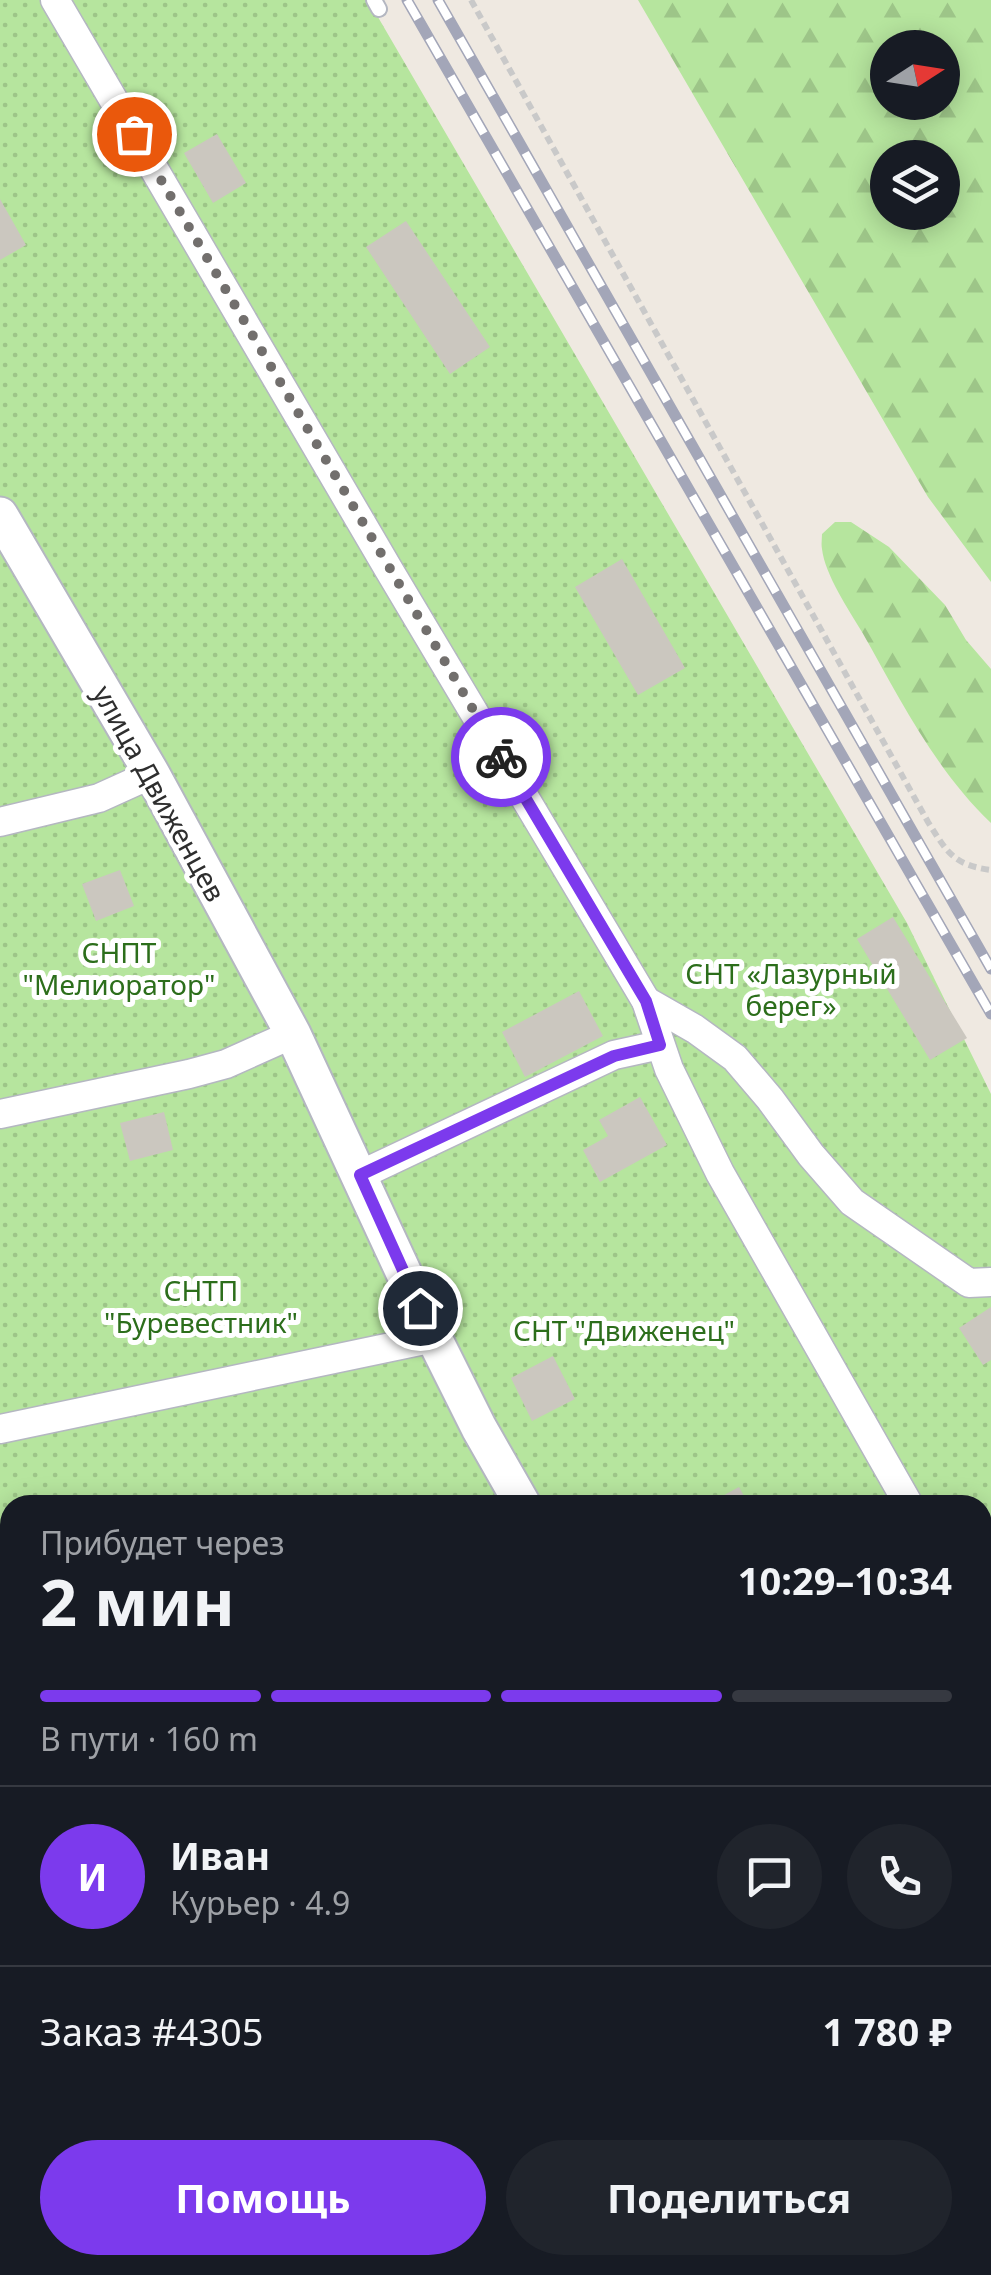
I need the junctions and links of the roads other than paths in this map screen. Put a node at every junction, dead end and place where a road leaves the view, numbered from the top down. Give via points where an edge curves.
1 (55, 0) edge
2 (2, 522) edge
3 (152, 774) junction
4 (0, 822) edge
5 (646, 1001) junction
6 (292, 1034) junction
7 (660, 1045) junction
8 (0, 1114) edge
9 (360, 1175) junction
10 (991, 1282) edge
11 (434, 1338) junction
12 (0, 1429) edge
13 (517, 1495) edge
14 (902, 1495) edge

1 - 5 street
2 - 3 street, улица Движенцев
3 - 4 street via 99,798
3 - 6 street, улица Движенцев
5 - 7 street
5 - 10 street via 735,1058 852,1202 970,1283
6 - 8 street via 190,1074
6 - 9 street, улица Движенцев
7 - 9 street via 614,1056
7 - 14 street via 720,1173
9 - 11 street, улица Движенцев
11 - 12 street
11 - 13 street, улица Движенцев

